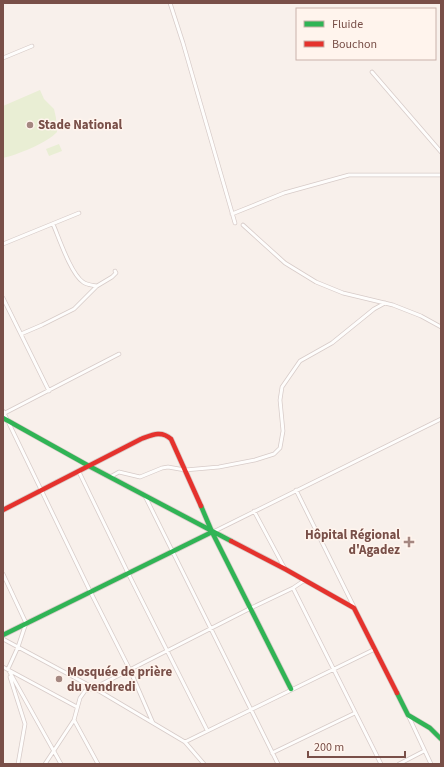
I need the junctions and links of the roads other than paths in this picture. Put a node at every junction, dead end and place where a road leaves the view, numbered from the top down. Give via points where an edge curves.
1 (170, 3) edge
2 (32, 46) dead end
3 (3, 58) edge
4 (372, 72) dead end
5 (441, 152) edge
6 (441, 175) edge
7 (79, 214) dead end
8 (232, 214) junction
9 (235, 223) dead end
10 (53, 224) junction
11 (243, 225) dead end
12 (3, 244) edge
13 (115, 271) dead end
14 (97, 286) junction
15 (3, 298) edge
16 (385, 303) junction
17 (441, 327) edge
18 (20, 334) junction
19 (119, 354) dead end
20 (49, 391) junction
21 (4, 415) edge
22 (441, 419) edge
23 (89, 466) junction
24 (185, 470) junction
25 (79, 472) junction
26 (110, 477) junction
27 (42, 490) junction
28 (296, 490) junction
29 (145, 496) junction
30 (3, 510) edge
31 (254, 511) junction
32 (212, 532) junction
33 (172, 552) junction
34 (286, 569) junction
35 (128, 573) junction
36 (3, 574) edge
37 (305, 580) junction
38 (293, 588) junction
39 (90, 592) junction
40 (251, 608) junction
41 (354, 608) junction
42 (26, 623) junction
43 (210, 629) junction
44 (3, 635) edge
45 (3, 639) edge
46 (18, 647) junction
47 (374, 649) junction
48 (167, 651) junction
49 (3, 667) edge
50 (8, 669) junction
51 (333, 669) junction
52 (130, 670) junction
53 (94, 688) junction
54 (291, 689) junction
55 (77, 707) junction
56 (250, 709) junction
57 (355, 713) junction
58 (408, 715) junction
59 (74, 720) junction
60 (153, 723) junction
61 (208, 730) junction
62 (441, 739) edge
63 (186, 742) junction
64 (424, 751) junction
65 (54, 752) junction
66 (272, 753) junction
67 (18, 764) edge
68 (45, 764) edge
69 (61, 764) edge
70 (98, 764) edge
71 (204, 764) edge
72 (278, 764) edge
73 (381, 764) edge
74 (400, 764) edge
75 (431, 764) edge

1 - 8 street
2 - 3 street
4 - 5 street
6 - 8 street via 350,175 284,194
7 - 10 street
8 - 9 street
10 - 12 street
10 - 14 street via 73,270 81,281
11 - 16 street via 285,263 316,282 343,293
13 - 14 street via 112,277
14 - 18 street via 74,309
15 - 18 street
16 - 17 street via 421,316
16 - 24 street via 332,343 300,361 282,387 280,400 283,431 280,448 274,454 226,466
18 - 20 street
19 - 20 street
20 - 21 street
21 - 23 street
21 - 27 street
22 - 28 street
23 - 24 street via 157,432 171,439
23 - 25 street
23 - 26 street
24 - 26 street via 168,467 140,477 119,472
24 - 32 street
25 - 27 street
25 - 35 street
26 - 29 street
27 - 30 street
27 - 39 street
28 - 31 street
28 - 41 street
29 - 32 street
29 - 33 street
31 - 32 street
31 - 34 street
32 - 33 street
32 - 34 street
32 - 40 street
33 - 35 street
33 - 43 street
34 - 37 street
35 - 39 street
35 - 48 street
36 - 42 street
37 - 38 street
37 - 41 street
38 - 40 street
38 - 51 street
39 - 42 street
39 - 52 street
40 - 43 street
40 - 54 street
41 - 47 street
42 - 44 street
42 - 46 street
43 - 48 street
43 - 56 street
45 - 46 street
46 - 50 street
46 - 53 street
47 - 51 street
47 - 58 street
48 - 52 street
48 - 61 street
49 - 50 street
50 - 55 street
50 - 65 street
50 - 67 street via 25,724
51 - 54 street
51 - 57 street
52 - 53 street
52 - 60 street
53 - 55 street via 85,691
53 - 60 street
54 - 56 street
55 - 59 street
56 - 61 street
56 - 66 street
57 - 66 street
57 - 73 street
58 - 62 street via 430,728
58 - 64 street
59 - 65 street
59 - 70 street
60 - 63 street
61 - 63 street
63 - 71 street
64 - 74 street
64 - 75 street
65 - 68 street
65 - 69 street
66 - 72 street

